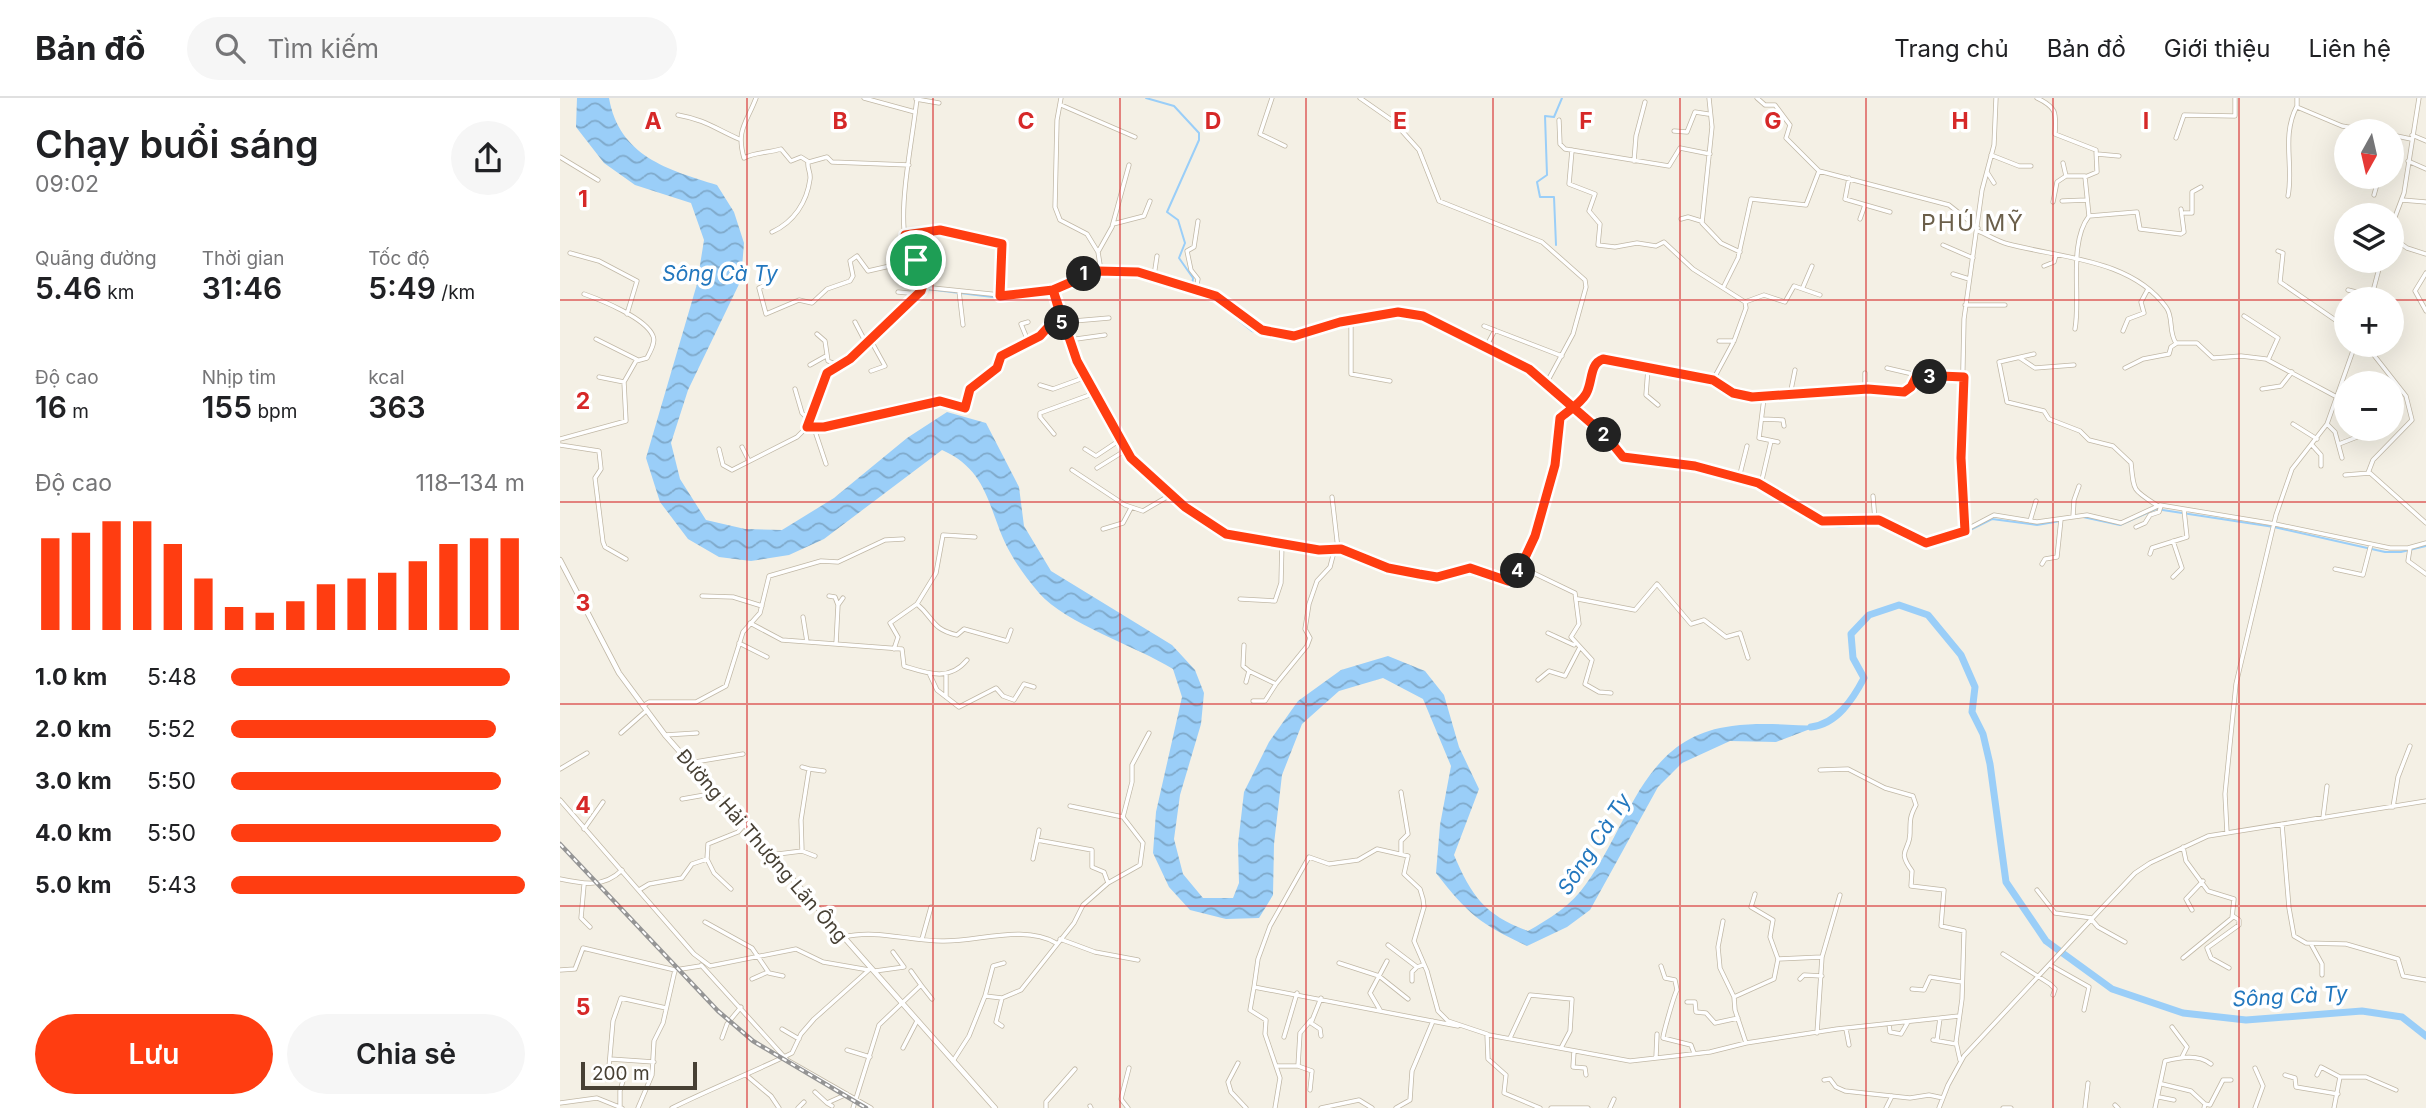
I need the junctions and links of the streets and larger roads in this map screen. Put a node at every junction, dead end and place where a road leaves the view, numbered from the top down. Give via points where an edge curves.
1 (756, 98) edge
2 (864, 98) edge
3 (1061, 98) edge
4 (1272, 98) edge
5 (1360, 98) edge
6 (1709, 98) edge
7 (1757, 98) edge
8 (1996, 98) edge
9 (2037, 98) edge
10 (2235, 98) edge
11 (2297, 98) edge
12 (2419, 98) edge
13 (917, 99) edge
14 (1645, 102) dead end
15 (939, 103) dead end
16 (1060, 105) junction
17 (2297, 106) junction
18 (915, 112) junction
19 (1708, 114) junction
20 (678, 115) dead end
21 (1559, 120) dead end
22 (2334, 123) edge
23 (1674, 131) dead end
24 (2404, 136) edge
25 (1135, 137) dead end
26 (2411, 137) junction
27 (2176, 138) dead end
28 (739, 139) junction
29 (2426, 141) edge
30 (1285, 146) dead end
31 (1572, 150) junction
32 (2097, 153) junction
33 (1710, 154) junction
34 (1991, 155) junction
35 (2119, 156) dead end
36 (560, 157) edge
37 (1634, 161) junction
38 (2408, 161) junction
39 (808, 162) junction
40 (2063, 163) dead end
41 (909, 165) junction
42 (1129, 165) dead end
43 (2031, 166) dead end
44 (2426, 169) edge
45 (1819, 171) junction
46 (1987, 172) junction
47 (2066, 176) junction
48 (2085, 176) junction
49 (1849, 178) junction
50 (598, 180) dead end
51 (1994, 183) dead end
52 (2200, 187) dead end
53 (2376, 189) edge
54 (2374, 195) dead end
55 (2288, 196) dead end
56 (2087, 200) junction
57 (2402, 200) junction
58 (1150, 201) dead end
59 (2062, 201) dead end
60 (2053, 202) dead end
61 (2426, 202) edge
62 (2401, 203) edge
63 (1865, 205) junction
64 (1890, 212) dead end
65 (2089, 216) junction
66 (1681, 219) dead end
67 (1860, 219) dead end
68 (1198, 221) dead end
69 (1702, 221) junction
70 (1113, 223) junction
71 (1977, 229) junction
72 (772, 232) dead end
73 (905, 235) junction
74 (1943, 245) dead end
75 (2404, 246) edge
76 (1740, 251) junction
77 (2278, 251) dead end
78 (1098, 252) junction
79 (570, 253) dead end
80 (2426, 253) edge
81 (2056, 255) junction
82 (1157, 256) dead end
83 (1973, 258) junction
84 (2078, 258) junction
85 (916, 260) junction
86 (1812, 266) dead end
87 (2044, 266) dead end
88 (1101, 271) junction
89 (1954, 274) dead end
90 (2426, 274) edge
91 (1154, 276) junction
92 (1969, 279) junction
93 (771, 282) dead end
94 (923, 287) junction
95 (1803, 287) junction
96 (1723, 288) junction
97 (2148, 289) junction
98 (1196, 290) junction
99 (959, 291) junction
100 (898, 292) dead end
101 (1054, 292) junction
102 (584, 294) dead end
103 (919, 294) junction
104 (1820, 295) dead end
105 (1000, 296) junction
106 (1745, 302) junction
107 (1965, 305) junction
108 (2005, 305) dead end
109 (2426, 311) edge
110 (627, 314) junction
111 (1060, 314) junction
112 (2244, 316) dead end
113 (1109, 318) dead end
114 (2334, 319) edge
115 (855, 322) dead end
116 (1028, 322) dead end
117 (1062, 322) junction
118 (1351, 322) junction
119 (962, 326) dead end
120 (1484, 326) dead end
121 (2075, 329) dead end
122 (1494, 330) junction
123 (2123, 331) dead end
124 (817, 334) dead end
125 (1105, 335) dead end
126 (596, 339) dead end
127 (1068, 340) junction
128 (868, 341) junction
129 (1028, 341) junction
130 (1719, 341) dead end
131 (1734, 341) junction
132 (2177, 343) junction
133 (1486, 347) junction
134 (2034, 354) dead end
135 (826, 356) junction
136 (1562, 356) junction
137 (2018, 357) junction
138 (2375, 357) edge
139 (638, 360) junction
140 (2268, 360) junction
141 (810, 365) dead end
142 (2074, 365) dead end
143 (840, 366) junction
144 (1648, 368) junction
145 (1887, 368) dead end
146 (2125, 368) dead end
147 (1795, 370) dead end
148 (871, 371) dead end
149 (2292, 372) junction
150 (1865, 373) dead end
151 (1917, 375) junction
152 (599, 377) dead end
153 (1086, 377) junction
154 (1964, 377) junction
155 (1713, 380) junction
156 (1390, 381) dead end
157 (624, 382) junction
158 (1546, 384) junction
159 (1040, 385) dead end
160 (795, 389) dead end
161 (2262, 389) dead end
162 (1865, 390) junction
163 (1095, 393) junction
164 (2334, 395) edge
165 (1790, 396) junction
166 (1764, 398) junction
167 (2334, 399) edge
168 (1658, 405) dead end
169 (1572, 408) junction
170 (1762, 419) junction
171 (809, 420) junction
172 (2326, 424) junction
173 (2293, 425) dead end
174 (1784, 426) dead end
175 (807, 427) junction
176 (814, 428) junction
177 (1054, 434) dead end
178 (560, 439) edge
179 (2317, 439) junction
180 (1121, 440) junction
181 (1771, 441) junction
182 (2347, 441) edge
183 (1778, 442) dead end
184 (2339, 444) junction
185 (560, 445) edge
186 (2312, 445) junction
187 (1747, 446) dead end
188 (741, 447) dead end
189 (719, 449) dead end
190 (1085, 449) dead end
191 (1126, 450) junction
192 (2342, 458) dead end
193 (749, 461) junction
194 (826, 464) dead end
195 (2321, 466) dead end
196 (1097, 468) dead end
197 (1072, 470) dead end
198 (2368, 473) junction
199 (2345, 475) dead end
200 (1739, 478) junction
201 (1761, 484) junction
202 (2079, 486) dead end
203 (1172, 495) junction
204 (1873, 496) dead end
205 (1332, 497) dead end
206 (2036, 501) dead end
207 (2160, 507) junction
208 (1131, 508) junction
209 (2184, 510) junction
210 (2073, 517) junction
211 (1875, 520) junction
212 (2030, 521) junction
213 (2061, 521) junction
214 (2426, 523) edge
215 (2274, 526) junction
216 (2136, 527) dead end
217 (1103, 529) dead end
218 (1965, 531) junction
219 (975, 537) dead end
220 (903, 539) dead end
221 (2173, 541) junction
222 (1282, 542) junction
223 (2426, 543) edge
224 (2370, 546) junction
225 (1336, 548) junction
226 (2410, 550) junction
227 (2150, 554) dead end
228 (626, 559) dead end
229 (560, 560) edge
230 (2042, 564) dead end
231 (1521, 566) junction
232 (2335, 569) dead end
233 (2426, 574) edge
234 (2173, 577) dead end
235 (702, 596) dead end
236 (829, 596) dead end
237 (843, 598) dead end
238 (1240, 598) dead end
239 (1578, 599) junction
240 (917, 604) junction
241 (838, 605) junction
242 (762, 606) junction
243 (803, 617) dead end
244 (750, 623) junction
245 (1011, 630) dead end
246 (1548, 633) dead end
247 (807, 642) junction
248 (739, 643) junction
249 (836, 644) junction
250 (1244, 645) dead end
251 (1577, 647) junction
252 (894, 649) junction
253 (766, 657) dead end
254 (1748, 657) dead end
255 (967, 660) dead end
256 (1249, 671) junction
257 (929, 673) junction
258 (946, 675) junction
259 (1538, 680) dead end
260 (1246, 682) dead end
261 (1276, 684) junction
262 (1034, 687) dead end
263 (1611, 693) dead end
264 (946, 696) junction
265 (1253, 701) dead end
266 (644, 709) junction
267 (621, 733) dead end
268 (698, 733) dead end
269 (1149, 733) dead end
270 (664, 735) junction
271 (2410, 746) dead end
272 (587, 753) dead end
273 (743, 754) dead end
274 (689, 763) junction
275 (802, 766) dead end
276 (560, 769) edge
277 (809, 769) junction
278 (1820, 770) dead end
279 (824, 771) dead end
280 (2327, 786) dead end
281 (1401, 792) dead end
282 (716, 793) junction
283 (682, 799) dead end
284 (560, 800) edge
285 (603, 802) dead end
286 (2426, 802) edge
287 (1070, 806) dead end
288 (2393, 807) junction
289 (1123, 817) junction
290 (2323, 818) junction
291 (2283, 824) junction
292 (744, 825) junction
293 (584, 829) junction
294 (1038, 830) dead end
295 (2227, 833) junction
296 (1037, 840) junction
297 (2183, 846) junction
298 (802, 851) junction
299 (1401, 853) junction
300 (770, 855) junction
301 (815, 856) dead end
302 (707, 859) junction
303 (1033, 859) dead end
304 (622, 870) junction
305 (560, 879) edge
306 (2203, 881) junction
307 (1108, 883) junction
308 (584, 885) junction
309 (731, 889) dead end
310 (639, 890) junction
311 (2037, 890) dead end
312 (1755, 894) dead end
313 (1840, 895) dead end
314 (931, 907) dead end
315 (2192, 910) dead end
316 (2233, 916) junction
317 (2092, 919) junction
318 (1723, 921) dead end
319 (705, 922) dead end
320 (590, 927) dead end
321 (843, 937) junction
322 (922, 939) junction
323 (1060, 939) junction
324 (2125, 942) dead end
325 (1056, 943) junction
326 (2311, 944) junction
327 (1388, 945) dead end
328 (893, 952) dead end
329 (2003, 954) dead end
330 (760, 956) junction
331 (1822, 957) junction
332 (2183, 958) dead end
333 (1778, 959) junction
334 (1138, 960) dead end
335 (1387, 961) dead end
336 (1339, 962) dead end
337 (1004, 963) dead end
338 (702, 964) junction
339 (2051, 964) junction
340 (1423, 965) junction
341 (1661, 966) dead end
342 (1417, 967) junction
343 (2229, 968) dead end
344 (560, 970) edge
345 (675, 970) junction
346 (871, 970) junction
347 (911, 971) dead end
348 (768, 972) junction
349 (2322, 975) dead end
350 (783, 976) dead end
351 (1379, 976) junction
352 (1822, 976) junction
353 (2040, 976) junction
354 (752, 979) dead end
355 (1800, 979) dead end
356 (2426, 980) edge
357 (1412, 981) dead end
358 (1962, 982) junction
359 (921, 985) junction
360 (1254, 987) junction
361 (1912, 989) dead end
362 (1297, 993) junction
363 (2053, 995) dead end
364 (985, 996) junction
365 (1734, 997) junction
366 (1002, 998) junction
367 (1321, 998) junction
368 (932, 999) dead end
369 (1408, 999) dead end
370 (1374, 1000) junction
371 (901, 1002) junction
372 (1687, 1002) dead end
373 (741, 1007) junction
374 (666, 1008) junction
375 (1366, 1008) junction
376 (1380, 1010) junction
377 (2084, 1010) dead end
378 (1959, 1016) junction
379 (1738, 1018) junction
380 (1940, 1018) junction
381 (1311, 1020) junction
382 (917, 1021) junction
383 (1433, 1021) junction
384 (1908, 1022) junction
385 (1889, 1024) junction
386 (1002, 1026) dead end
387 (1458, 1026) junction
388 (2172, 1027) dead end
389 (782, 1029) dead end
390 (1846, 1029) junction
391 (1817, 1033) junction
392 (1657, 1034) dead end
393 (1488, 1035) junction
394 (1321, 1036) dead end
395 (1284, 1037) dead end
396 (722, 1038) dead end
397 (1510, 1038) junction
398 (799, 1039) junction
399 (1746, 1043) junction
400 (1956, 1044) junction
401 (1849, 1045) dead end
402 (903, 1048) dead end
403 (1560, 1048) junction
404 (847, 1051) dead end
405 (1574, 1051) junction
406 (1695, 1053) junction
407 (870, 1056) junction
408 (785, 1057) junction
409 (1656, 1057) junction
410 (2182, 1057) junction
411 (610, 1059) junction
412 (953, 1061) junction
413 (1960, 1061) junction
414 (654, 1062) junction
415 (1238, 1063) dead end
416 (2211, 1064) dead end
417 (1277, 1066) junction
418 (1298, 1066) junction
419 (1129, 1068) dead end
420 (2255, 1068) dead end
421 (1074, 1069) dead end
422 (746, 1075) junction
423 (1586, 1075) dead end
424 (2285, 1075) dead end
425 (2317, 1075) dead end
426 (2340, 1077) junction
427 (1824, 1080) dead end
428 (2231, 1080) dead end
429 (2088, 1083) dead end
430 (2162, 1084) junction
431 (1310, 1090) dead end
432 (2396, 1090) dead end
433 (815, 1093) dead end
434 (847, 1094) junction
435 (2338, 1094) junction
436 (1892, 1096) junction
437 (2159, 1097) junction
438 (1943, 1098) junction
439 (1614, 1099) dead end
440 (857, 1100) junction
441 (2174, 1100) dead end
442 (804, 1102) dead end
443 (560, 1103) edge
444 (2204, 1106) edge
445 (621, 1107) edge
446 (1043, 1107) edge
447 (1329, 1107) edge
448 (638, 1108) edge
449 (672, 1108) edge
450 (779, 1108) edge
451 (798, 1108) edge
452 (853, 1108) edge
453 (871, 1108) edge
454 (995, 1108) edge
455 (1128, 1108) edge
456 (1246, 1108) edge
457 (1275, 1108) edge
458 (1321, 1108) edge
459 (1372, 1108) edge
460 (1396, 1108) edge
461 (1540, 1108) edge
462 (1551, 1108) edge
463 (1588, 1108) edge
464 (1610, 1108) edge
465 (1886, 1108) edge
466 (1939, 1108) edge
467 (2003, 1108) edge
468 (2011, 1108) edge
469 (2085, 1108) edge
470 (2155, 1108) edge
471 (2255, 1108) edge
472 (2334, 1108) edge

1 - 28 street
2 - 18 street
3 - 16 street
4 - 30 street via 1260,134
5 - 136 street via 1393,121 1419,150 1439,201 1542,242 1585,280 1576,326
6 - 19 street
7 - 45 street via 1765,105 1775,105 1790,125 1786,138
8 - 34 street
9 - 32 street via 2052,107 2057,120 2055,134
10 - 27 street via 2235,116 2184,115
11 - 17 street
12 - 26 street
13 - 15 street
13 - 18 street
14 - 37 street
16 - 25 street
16 - 78 street via 1055,206 1060,220 1087,234
17 - 22 street
17 - 55 street via 2287,147
18 - 41 street
19 - 23 street via 1695,112 1688,132
19 - 33 street
20 - 28 street via 708,121 715,130
21 - 31 street via 1560,144
24 - 26 street
26 - 29 street
26 - 38 street
28 - 39 street via 744,158 781,149 791,161 801,157
31 - 37 street
31 - 96 street via 1569,184 1595,194 1589,211 1600,222 1598,245 1656,246 1664,242
32 - 35 street
32 - 48 street via 2097,172
33 - 37 street via 1680,148 1669,166
33 - 69 street
34 - 43 street
34 - 46 street
36 - 50 street
38 - 44 street
38 - 57 street
39 - 41 street via 827,157 833,162
39 - 72 street via 811,176 804,202 790,224
40 - 47 street
41 - 73 street
42 - 70 street
45 - 49 street
45 - 76 street via 1806,205 1751,199
46 - 51 street
46 - 71 street
47 - 48 street
47 - 60 street via 2057,182
48 - 56 street
49 - 63 street via 1846,199
49 - 71 street via 1950,205
52 - 65 street via 2192,192 2193,211 2182,211 2181,234 2140,229 2137,212
53 - 54 street
56 - 59 street
56 - 65 street
57 - 61 street
57 - 62 street
58 - 70 street via 1144,215
63 - 64 street
63 - 67 street
65 - 84 street
66 - 69 street
68 - 98 street via 1194,247 1186,251 1198,279
69 - 76 street via 1721,243
70 - 78 street
71 - 81 street via 2005,243
71 - 83 street
73 - 85 street
73 - 105 street via 940,230 1002,244
74 - 83 street
75 - 80 street
76 - 96 street
77 - 114 street via 2283,253 2280,282
78 - 88 street
79 - 110 street via 599,261 637,281
81 - 84 street
81 - 87 street via 2054,262
82 - 91 street
83 - 92 street
84 - 97 street via 2132,277
84 - 121 street
85 - 93 street via 868,271 857,256 850,261 852,280 827,289 812,303 799,300 766,314 759,288
85 - 94 street
86 - 95 street
88 - 91 street
88 - 101 street via 1082,275
89 - 92 street
90 - 109 street via 2415,291
91 - 98 street
92 - 107 street
94 - 99 street
94 - 103 street
95 - 104 street
95 - 106 street via 1792,287 1785,302 1764,295
96 - 106 street
97 - 123 street via 2141,302 2144,313 2128,319
97 - 132 street via 2167,308
98 - 118 street via 1216,296 1268,332 1296,336
99 - 105 street
99 - 119 street
100 - 103 street
101 - 105 street
101 - 111 street
102 - 110 street
103 - 128 street
106 - 131 street
107 - 108 street
107 - 154 street
110 - 139 street via 653,336 648,358
111 - 117 street
111 - 129 street via 1041,335
112 - 140 street via 2278,338
113 - 117 street
115 - 128 street
116 - 129 street via 1021,326
117 - 127 street
118 - 133 street via 1398,312 1420,315
118 - 156 street via 1352,374
120 - 122 street
122 - 133 street
122 - 136 street
124 - 135 street via 825,341
125 - 127 street
126 - 139 street
127 - 153 street
128 - 143 street
128 - 148 street via 885,366
129 - 176 street via 1000,357 997,368 970,389 965,408 940,401
130 - 131 street
131 - 155 street
132 - 140 street via 2197,343 2209,357
132 - 146 street via 2169,354
133 - 158 street via 1522,363
134 - 137 street
135 - 141 street
135 - 143 street
136 - 158 street
137 - 142 street via 2035,368
137 - 207 street via 1999,363 2007,402 2044,411 2049,419 2080,431 2089,440 2113,446 2131,463 2132,484 2142,497
138 - 198 street via 2406,396 2412,420 2373,460
139 - 157 street
140 - 149 street
143 - 171 street via 824,377
144 - 155 street
144 - 168 street via 1646,395
144 - 169 street via 1599,360 1586,394
145 - 151 street
147 - 165 street
149 - 161 street via 2281,386
149 - 164 street
150 - 162 street
151 - 154 street
151 - 162 street via 1904,392
152 - 157 street
153 - 159 street via 1053,389
153 - 163 street
154 - 218 street via 1961,458
155 - 166 street via 1737,395
157 - 178 street via 626,421
158 - 169 street
160 - 171 street
162 - 165 street
163 - 177 street via 1040,413
163 - 180 street
165 - 166 street
166 - 170 street
167 - 172 street
169 - 200 street via 1623,457 1690,465
169 - 231 street via 1560,420 1554,468 1535,536
170 - 174 street via 1783,421
170 - 181 street via 1759,438
171 - 175 street
172 - 179 street
172 - 184 street
173 - 179 street
175 - 176 street
175 - 193 street via 794,439
176 - 194 street
179 - 186 street
180 - 190 street via 1096,456
180 - 191 street
181 - 183 street
181 - 201 street
182 - 184 street
184 - 192 street
185 - 228 street via 599,451 601,470 596,478 604,546
186 - 195 street via 2322,455
186 - 215 street via 2290,472
187 - 200 street
188 - 193 street
189 - 193 street via 729,470
191 - 196 street
191 - 203 street
197 - 208 street
198 - 199 street
198 - 214 street
200 - 201 street
201 - 211 street via 1822,521
202 - 210 street
203 - 208 street via 1144,511
203 - 222 street via 1229,535
204 - 211 street
205 - 225 street
206 - 212 street
207 - 209 street
207 - 210 street via 2122,523 2087,515
207 - 216 street
208 - 217 street via 1123,523
209 - 215 street
209 - 221 street via 2188,535
210 - 213 street
211 - 218 street via 1926,543
212 - 213 street
212 - 218 street via 1994,515
213 - 230 street via 2057,557
215 - 224 street
215 - 295 street via 2236,684 2225,794
219 - 240 street via 944,534 938,569
220 - 242 street via 885,540 838,562 821,561 769,576
221 - 227 street via 2152,548
221 - 234 street via 2182,567
222 - 225 street via 1319,550
222 - 238 street via 1281,583 1275,601
223 - 226 street
224 - 226 street
224 - 232 street via 2361,575
225 - 231 street via 1388,568 1437,577 1470,568 1506,581
225 - 261 street via 1331,567 1317,580 1309,604 1305,629 1309,642
226 - 233 street via 2408,561
229 - 266 street, Đường Hải Thượng Lãn Ông via 619,673
231 - 239 street via 1571,590
235 - 242 street via 733,597
236 - 241 street via 835,597
237 - 241 street
239 - 251 street via 1579,625 1571,636
239 - 254 street via 1635,610 1657,584 1691,624 1704,620 1726,637 1740,633
240 - 245 street via 936,628 952,634 964,629 1007,641
240 - 252 street via 890,624 898,637
241 - 249 street
242 - 244 street
243 - 247 street
244 - 247 street via 779,640
244 - 248 street
246 - 251 street
247 - 249 street
248 - 253 street
248 - 266 street via 725,687 696,702 649,702
249 - 252 street
250 - 256 street via 1243,666
251 - 259 street via 1565,676 1549,671
251 - 263 street via 1591,659 1586,685
252 - 257 street via 904,650 904,666
255 - 258 street
256 - 260 street
256 - 261 street
257 - 258 street
257 - 264 street via 937,690
258 - 264 street
261 - 265 street via 1265,701
262 - 264 street via 1024,684 1015,700 996,688 959,707
266 - 267 street
266 - 270 street, Đường Hải Thượng Lãn Ông
268 - 270 street
269 - 289 street via 1132,765
270 - 274 street, Đường Hải Thượng Lãn Ông
271 - 288 street
272 - 276 street
273 - 274 street
274 - 282 street, Đường Hải Thượng Lãn Ông
275 - 277 street
277 - 279 street
277 - 298 street via 801,820
278 - 358 street via 1848,769 1913,796 1916,805 1909,816 1910,835 1903,851 1912,871 1910,886 1945,890 1941,926 1964,931
280 - 290 street
281 - 299 street via 1408,834 1401,841
282 - 283 street
282 - 292 street, Đường Hải Thượng Lãn Ông
284 - 293 street
285 - 293 street
286 - 288 street
287 - 289 street
288 - 290 street
289 - 307 street via 1142,840 1143,853 1138,866
290 - 291 street
291 - 295 street
291 - 326 street via 2293,933
292 - 300 street, Đường Hải Thượng Lãn Ông
292 - 302 street via 708,844
293 - 304 street
294 - 296 street
295 - 297 street
296 - 303 street
296 - 307 street via 1092,850 1092,866 1104,872
297 - 306 street via 2186,861
297 - 317 street via 2140,868
298 - 300 street
298 - 301 street
299 - 340 street via 1408,858 1404,874 1420,890 1424,903 1413,941
299 - 360 street via 1374,849 1358,860 1324,864 1314,856 1308,858 1270,926
300 - 321 street, Đường Hải Thượng Lãn Ông
302 - 309 street
302 - 310 street via 692,864 682,878
304 - 308 street via 613,878
304 - 310 street
305 - 308 street
306 - 315 street via 2186,899
306 - 316 street via 2210,893 2233,897
307 - 323 street via 1083,905
308 - 320 street via 581,918
310 - 338 street
311 - 317 street via 2055,913
312 - 333 street via 1751,906 1773,918 1770,937
313 - 331 street
314 - 322 street
316 - 332 street
316 - 343 street via 2239,925 2207,948 2211,958
317 - 324 street
317 - 339 street
318 - 365 street via 1717,947 1720,968
319 - 330 street
321 - 322 street
321 - 346 street, Đường Hải Thượng Lãn Ông
322 - 325 street via 1023,935
323 - 325 street
323 - 334 street
325 - 366 street via 1021,990
326 - 349 street via 2322,964
326 - 356 street via 2342,943 2375,951 2399,959 2405,977
327 - 342 street
328 - 346 street via 904,967
329 - 353 street
330 - 338 street via 713,967
330 - 346 street via 796,949 823,962
330 - 348 street
331 - 333 street
331 - 352 street
333 - 365 street via 1774,979
335 - 351 street
336 - 351 street
337 - 364 street via 993,966
338 - 345 street
338 - 373 street
339 - 353 street
339 - 377 street via 2089,987
340 - 342 street
340 - 387 street via 1438,1012
341 - 406 street via 1665,978 1675,980 1677,990 1663,1038 1691,1045
342 - 357 street
344 - 345 street via 575,969 584,948
345 - 374 street
346 - 371 street, Đường Hải Thượng Lãn Ông
346 - 398 street via 814,1019
347 - 359 street
348 - 350 street
348 - 354 street
351 - 369 street
351 - 370 street via 1370,990
352 - 355 street
352 - 391 street
353 - 363 street via 2055,989
353 - 413 street
358 - 361 street via 1930,977 1924,990
358 - 378 street
359 - 368 street
359 - 371 street
360 - 362 street
360 - 417 street via 1250,1010 1266,1020 1265,1034
362 - 367 street
362 - 395 street
364 - 366 street
364 - 412 street
365 - 379 street
366 - 386 street via 996,1022
367 - 375 street
367 - 381 street
370 - 375 street
370 - 376 street
371 - 382 street, Đường Hải Thượng Lãn Ông
371 - 407 street via 879,1025
372 - 379 street via 1695,1002 1696,1012 1706,1013 1715,1023
373 - 396 street
373 - 408 street
374 - 411 street via 622,997 613,1021
374 - 414 street via 654,1041
375 - 376 street
376 - 383 street
378 - 380 street
378 - 400 street
379 - 399 street
380 - 384 street
380 - 400 street via 1935,1040
381 - 394 street
381 - 418 street via 1300,1033
382 - 402 street
382 - 412 street, Đường Hải Thượng Lãn Ông
383 - 387 street
383 - 460 street via 1412,1071 1410,1100
384 - 385 street
384 - 385 street via 1903,1034 1890,1032
385 - 390 street
387 - 393 street
388 - 410 street via 2187,1046
389 - 398 street
390 - 391 street
390 - 401 street
391 - 399 street
392 - 409 street
393 - 397 street
393 - 461 street via 1488,1059 1506,1075 1504,1093
397 - 403 street
397 - 403 street via 1530,995 1572,999 1570,1031
398 - 408 street via 796,1049
399 - 406 street
400 - 413 street
403 - 405 street
404 - 407 street
405 - 409 street via 1624,1060
405 - 423 street via 1573,1067 1586,1069
406 - 409 street
407 - 440 street
408 - 422 street
408 - 434 street
410 - 416 street
410 - 430 street via 2164,1062
411 - 414 street
411 - 445 street via 610,1070 624,1077
412 - 454 street, Đường Hải Thượng Lãn Ông
413 - 438 street
414 - 448 street
415 - 456 street via 1228,1083
417 - 418 street
417 - 457 street via 1280,1079
418 - 431 street via 1312,1071
419 - 455 street via 1121,1099
420 - 471 street via 2263,1086
421 - 446 street
422 - 449 street
422 - 450 street
424 - 435 street via 2296,1079 2297,1087
425 - 426 street via 2321,1067
426 - 432 street via 2364,1077
426 - 435 street
427 - 436 street via 1830,1079 1845,1091
428 - 444 street via 2223,1080 2210,1105
429 - 469 street
430 - 437 street
430 - 444 street via 2191,1091
433 - 434 street via 829,1104
434 - 440 street
435 - 472 street
436 - 438 street
436 - 465 street
437 - 441 street
437 - 470 street
438 - 466 street
439 - 464 street
440 - 452 street
440 - 453 street
442 - 451 street
443 - 445 street via 597,1098
447 - 458 street
447 - 459 street via 1359,1100
462 - 463 street
467 - 468 street

